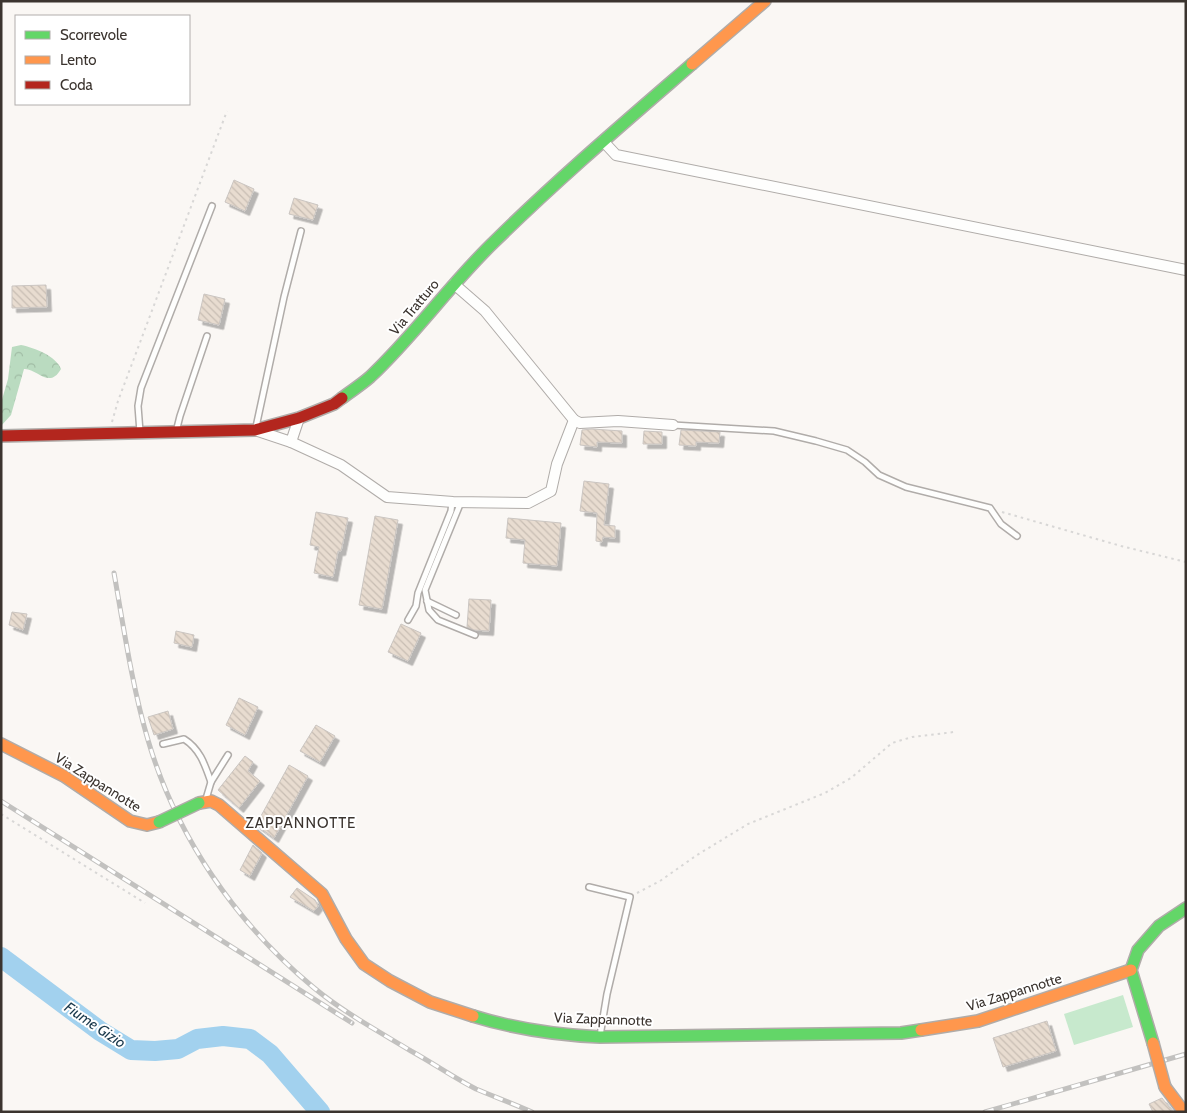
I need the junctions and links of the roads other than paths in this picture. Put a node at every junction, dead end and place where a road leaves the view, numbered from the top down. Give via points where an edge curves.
1 (765, 1) edge
2 (602, 141) junction
3 (212, 206) dead end
4 (301, 232) dead end
5 (1186, 270) edge
6 (454, 284) junction
7 (207, 336) dead end
8 (300, 418) junction
9 (574, 420) junction
10 (672, 425) joint
11 (255, 430) junction
12 (176, 432) junction
13 (140, 433) junction
14 (1, 436) edge
15 (291, 442) junction
16 (457, 502) junction
17 (1017, 536) dead end
18 (427, 600) junction
19 (456, 615) dead end
20 (408, 620) dead end
21 (475, 635) dead end
22 (1, 744) edge
23 (163, 744) dead end
24 (228, 755) dead end
25 (211, 782) junction
26 (202, 802) junction
27 (589, 887) dead end
28 (1186, 908) edge
29 (1131, 970) junction
30 (600, 1037) junction
31 (1184, 1112) edge

1 - 2 street, Via Tratturo
2 - 5 street via 616,155
2 - 6 street, Via Tratturo via 494,241
3 - 13 lane via 142,388 138,406
4 - 11 lane
6 - 8 street, Via Tratturo via 368,379 334,404
6 - 9 street via 485,311
7 - 12 lane
8 - 11 street, Via Tratturo
8 - 15 street
9 - 10 street via 580,423 618,421
9 - 16 street via 557,464 552,492 528,503
10 - 17 lane via 774,431 847,450 879,474 906,487 990,508 1001,524
11 - 12 street, Via Tratturo
11 - 15 street
12 - 13 street, Via Tratturo
13 - 14 street, Via Tratturo
15 - 16 street via 341,465 387,497
16 - 18 lane via 425,590
16 - 20 lane
18 - 19 lane
18 - 21 lane via 429,610 438,620
22 - 26 street, Via Zappannotte, bridge via 64,776 130,821 147,825 159,822
23 - 25 lane via 184,739 192,745 203,760
24 - 25 lane
25 - 26 lane
26 - 30 street, Via Zappannotte via 215,802 222,806 322,894 346,939 364,964 390,981 430,1002 500,1024 560,1035
27 - 30 lane via 630,897
28 - 29 street via 1159,926 1138,950
29 - 30 street, Via Zappannotte via 978,1021 901,1032
29 - 31 street, bridge via 1165,1086

